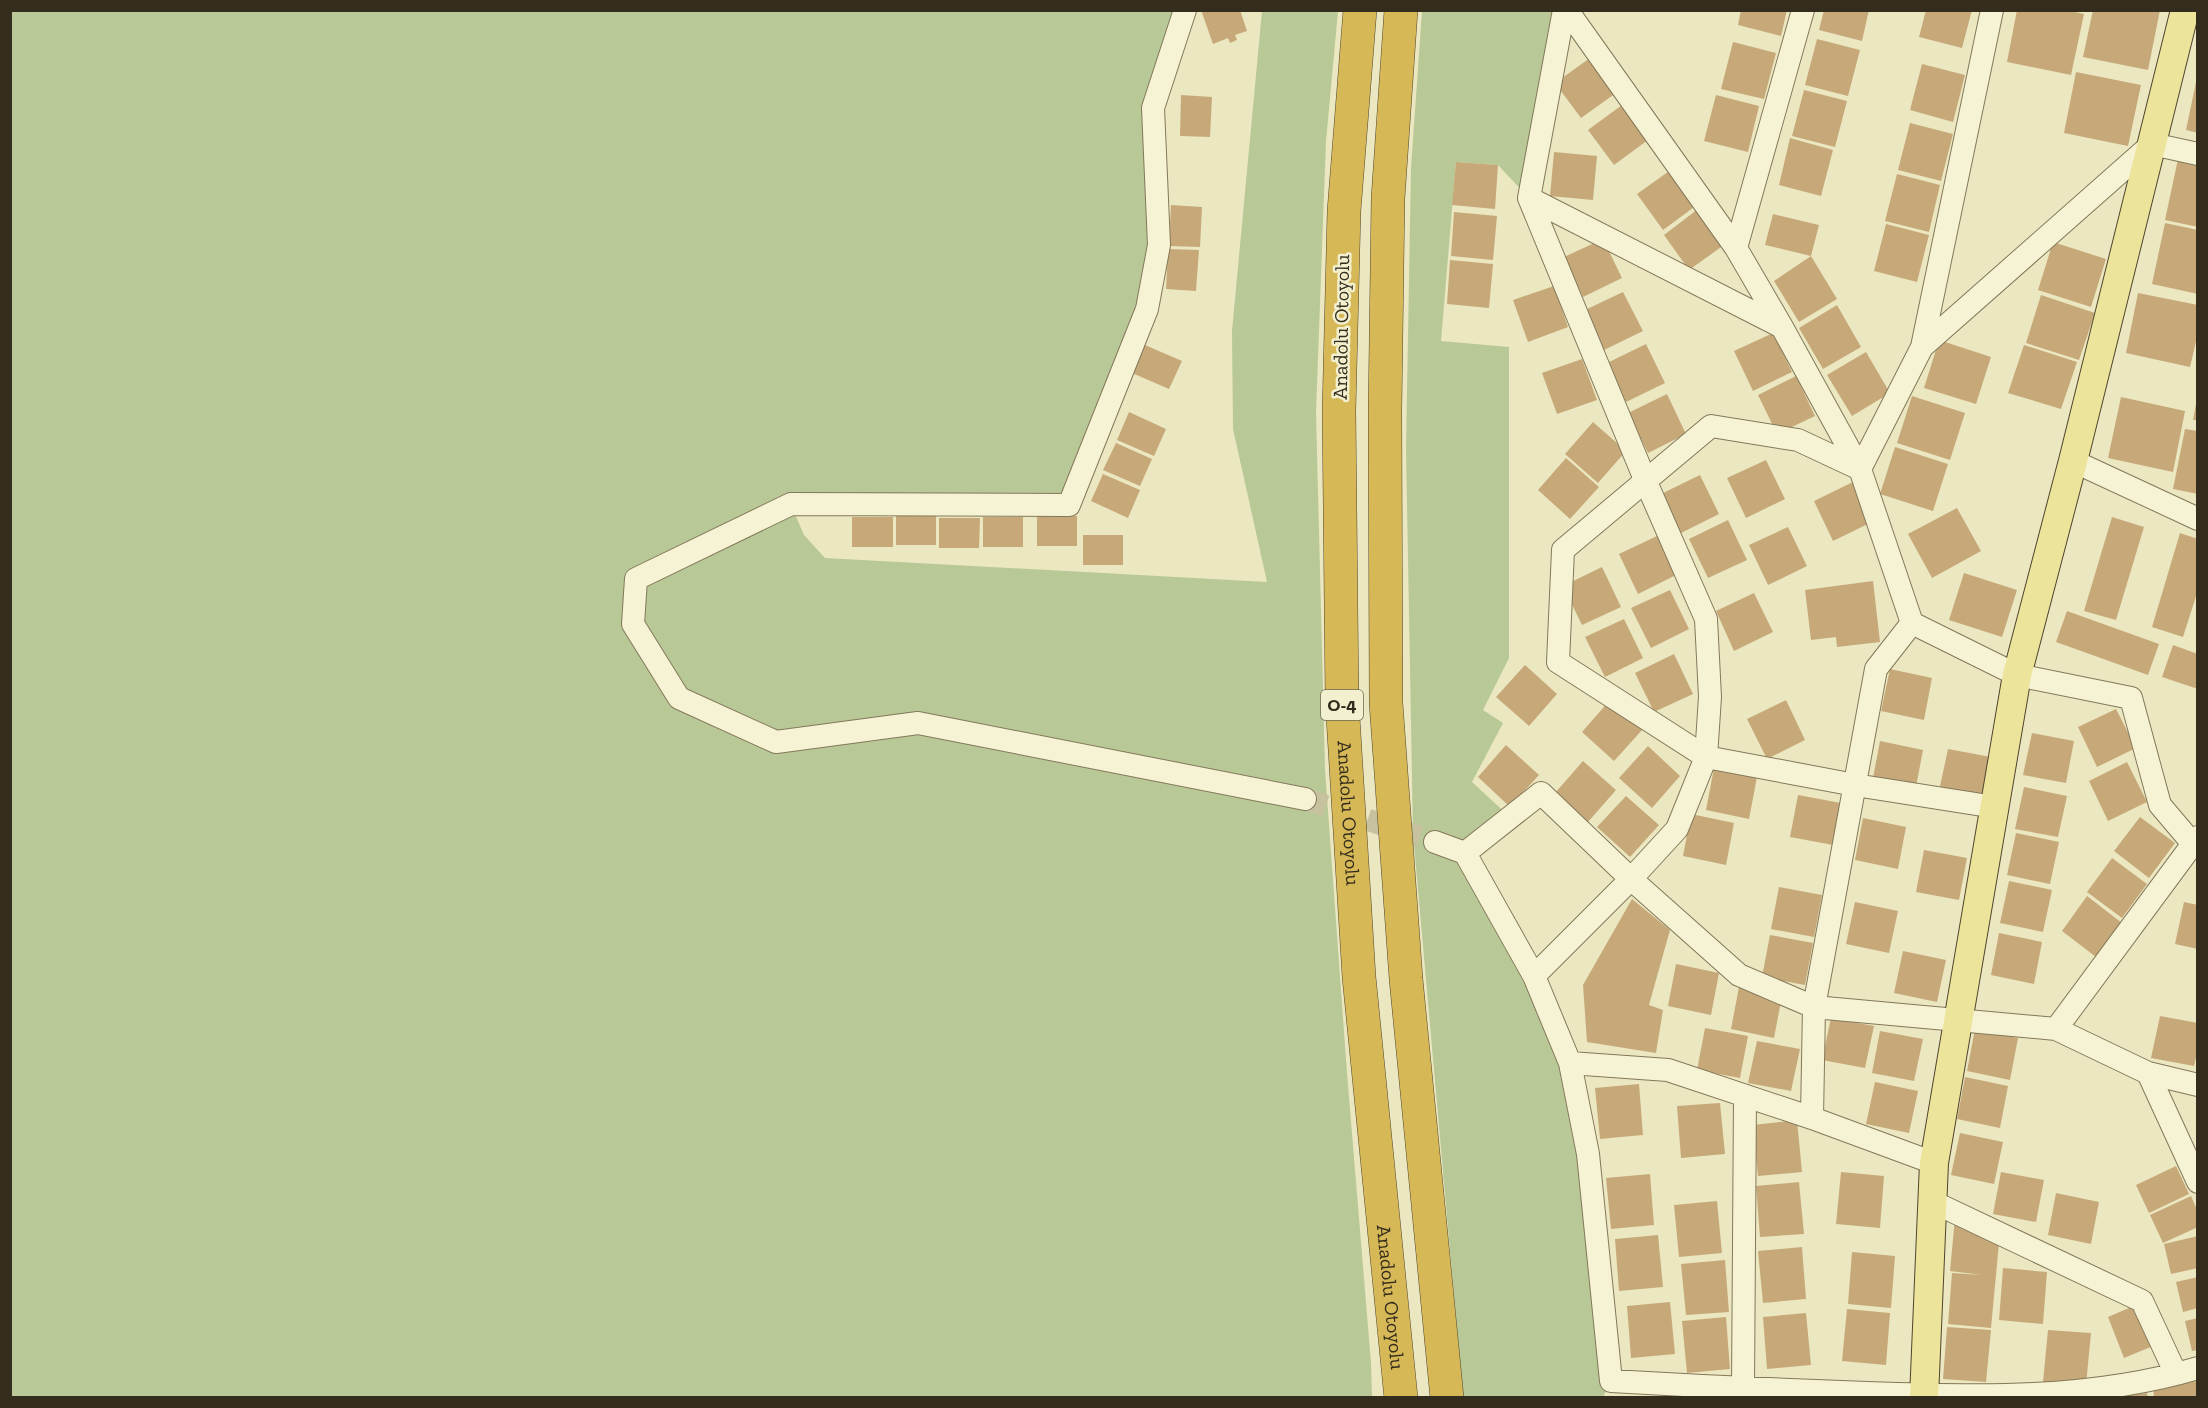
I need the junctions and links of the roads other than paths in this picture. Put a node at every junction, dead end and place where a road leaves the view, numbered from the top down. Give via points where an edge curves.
1 (1185, 10) edge
2 (1360, 10) edge
3 (1401, 10) edge
4 (1565, 10) edge
5 (1803, 10) edge
6 (1992, 10) edge
7 (2185, 10) edge
8 (2152, 144) junction
9 (2198, 154) edge
10 (1529, 198) junction
11 (1736, 248) junction
12 (1782, 327) junction
13 (1922, 347) junction
14 (2073, 461) junction
15 (1860, 469) junction
16 (1646, 482) junction
17 (2198, 519) edge
18 (1912, 623) junction
19 (2017, 675) junction
20 (1706, 757) junction
21 (1855, 785) junction
22 (1305, 799) tunnel mouth
23 (1995, 807) junction
24 (1435, 842) tunnel mouth
25 (2196, 842) edge
26 (1465, 853) junction
27 (1631, 879) junction
28 (1533, 976) junction
29 (1814, 1007) junction
30 (1958, 1019) junction
31 (2056, 1029) junction
32 (1570, 1063) junction
33 (2148, 1073) junction
34 (2198, 1085) edge
35 (1745, 1096) junction
36 (1812, 1118) junction
37 (1934, 1163) junction
38 (2198, 1182) edge
39 (1931, 1201) junction
40 (2198, 1368) edge
41 (2176, 1374) junction
42 (1607, 1389) edge
43 (1743, 1389) junction
44 (1924, 1396) edge
45 (1401, 1398) edge
46 (1447, 1398) edge

1 - 22 street via 1154,108 1159,245 1147,309 1069,505 791,504 636,579 633,624 679,698 776,742 918,723
2 - 45 highway, Anadolu Otoyolu / O-4 via 1344,211 1340,410 1342,701 1359,977
3 - 46 highway, O-4 via 1388,198 1386,703 1406,979
4 - 10 street
4 - 11 street
5 - 11 street
6 - 13 street
7 - 8 main road
8 - 9 street
8 - 13 street
8 - 14 main road
10 - 12 street
10 - 16 street
11 - 12 street
12 - 15 street
13 - 15 street
14 - 17 street
14 - 19 main road
15 - 16 street via 1798,440 1711,426
15 - 18 street
16 - 20 street via 1706,619 1710,697
16 - 20 street via 1563,550 1558,662
18 - 19 street
18 - 21 street via 1876,669
19 - 23 main road
19 - 25 street via 2131,698 2160,805
20 - 21 street
20 - 27 street via 1677,829
21 - 23 street
21 - 29 street
23 - 30 main road
24 - 26 street
25 - 31 street
26 - 27 street via 1541,793
26 - 28 street
27 - 28 street
27 - 29 street via 1739,975
28 - 32 street
29 - 30 street
29 - 36 street
30 - 31 street
30 - 37 main road
31 - 33 street
32 - 35 street via 1668,1070
32 - 42 street via 1588,1154
33 - 34 street
33 - 38 street
35 - 36 street
35 - 43 street
36 - 37 street
37 - 39 main road
39 - 41 street via 2142,1301
39 - 44 main road
40 - 41 street
41 - 44 street via 2071,1393
42 - 43 street
43 - 44 street

